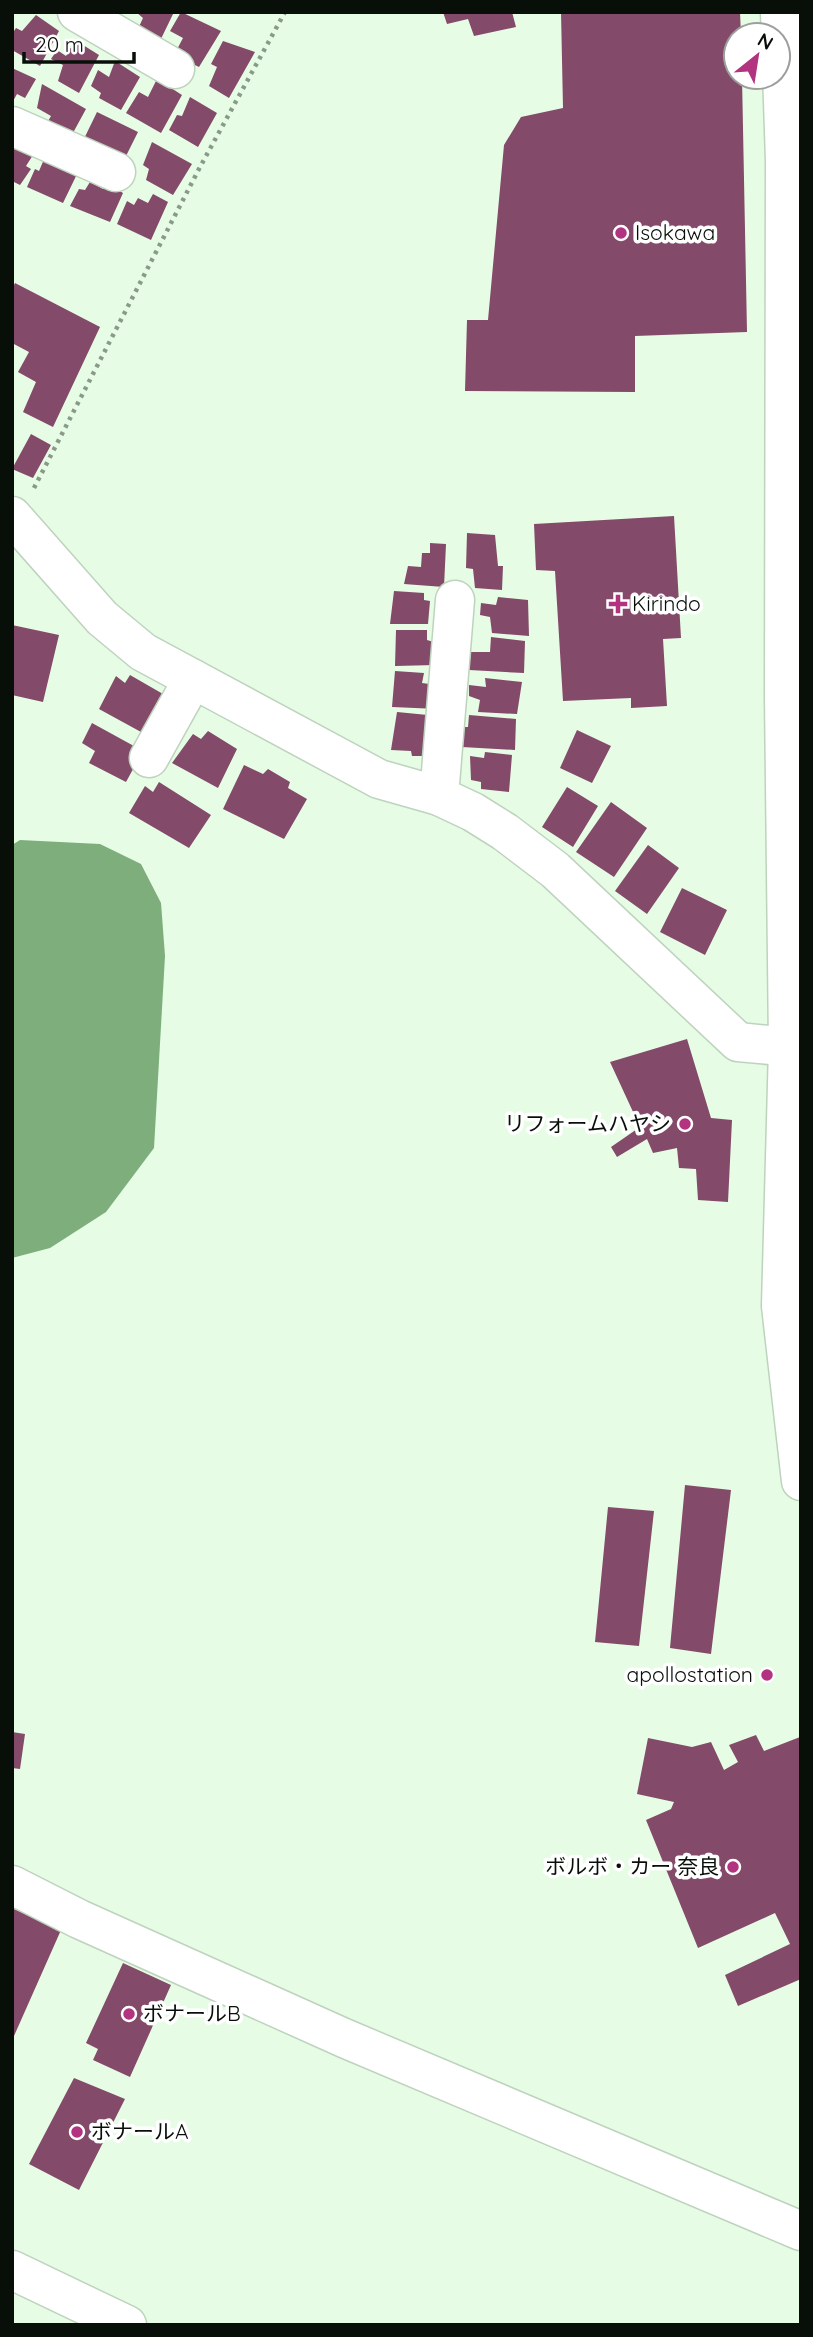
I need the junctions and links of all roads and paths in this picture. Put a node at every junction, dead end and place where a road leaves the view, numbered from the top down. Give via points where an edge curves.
1 (77, 12) edge
2 (285, 12) edge
3 (780, 12) edge
4 (175, 69) dead end
5 (12, 126) edge
6 (116, 172) dead end
7 (15, 519) edge
8 (455, 600) dead end
9 (193, 679) junction
10 (149, 758) dead end
11 (439, 796) junction
12 (794, 1047) edge
13 (801, 1481) edge
14 (12, 1885) edge
15 (801, 2231) edge
16 (12, 2270) edge
17 (127, 2325) edge

1 - 4 street
2 - 7 path
3 - 12 street via 785,161 784,711
5 - 6 street
7 - 9 street via 102,618 143,652
8 - 11 street
9 - 10 street
9 - 11 street via 379,779
11 - 12 street via 505,832 555,870 738,1042
12 - 13 street via 782,1306
14 - 15 street via 344,2038
16 - 17 street

